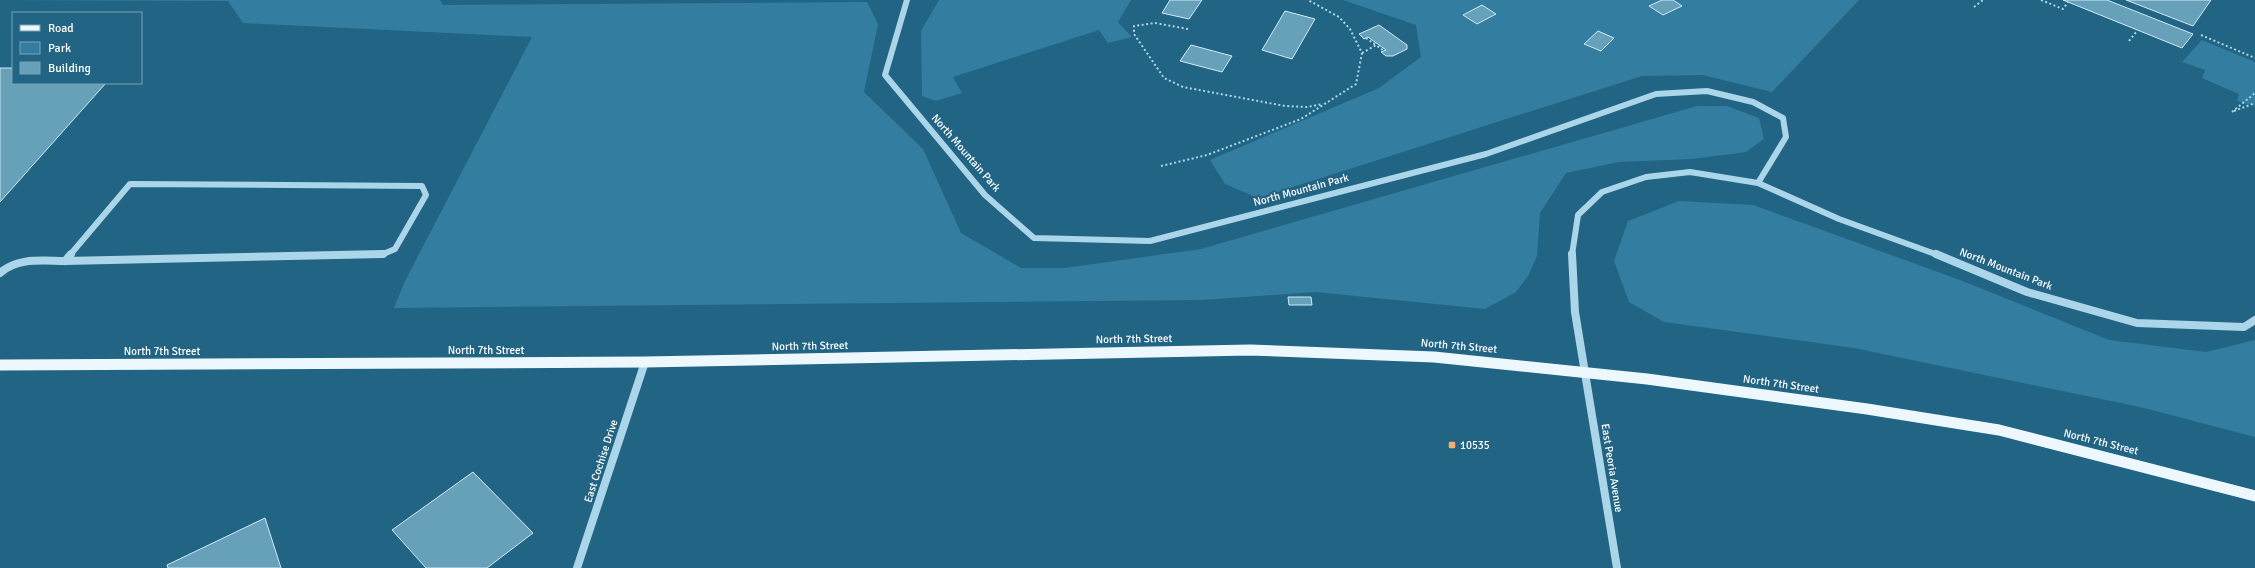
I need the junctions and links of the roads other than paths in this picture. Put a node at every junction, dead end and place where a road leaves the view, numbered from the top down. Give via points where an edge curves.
1 (907, 0) edge
2 (1758, 183) junction
3 (65, 261) junction
4 (3, 266) edge
5 (0, 273) edge
6 (2255, 320) edge
7 (645, 362) junction
8 (0, 365) edge
9 (1586, 372) junction
10 (2255, 496) edge
11 (577, 568) edge
12 (1617, 568) edge

1 - 2 street, North Mountain Park via 885,75 985,195 1034,238 1150,241 1486,154 1656,94 1707,91 1753,102 1783,118 1786,137
2 - 6 street, North Mountain Park via 1838,219 1915,245 2026,292 2137,324 2244,327
2 - 9 street, North Mountain Park via 1690,172 1646,177 1602,192 1578,215 1572,248 1574,297
3 - 3 street via 380,255 395,249 426,195 422,186 130,184
3 - 4 street via 25,262
4 - 5 street
7 - 8 main road, North 7th Street
7 - 9 main road, North 7th Street via 1250,350 1434,357
7 - 11 street, East Cochise Drive
9 - 10 main road, North 7th Street via 1867,409 1999,430
9 - 12 street, East Peoria Avenue

